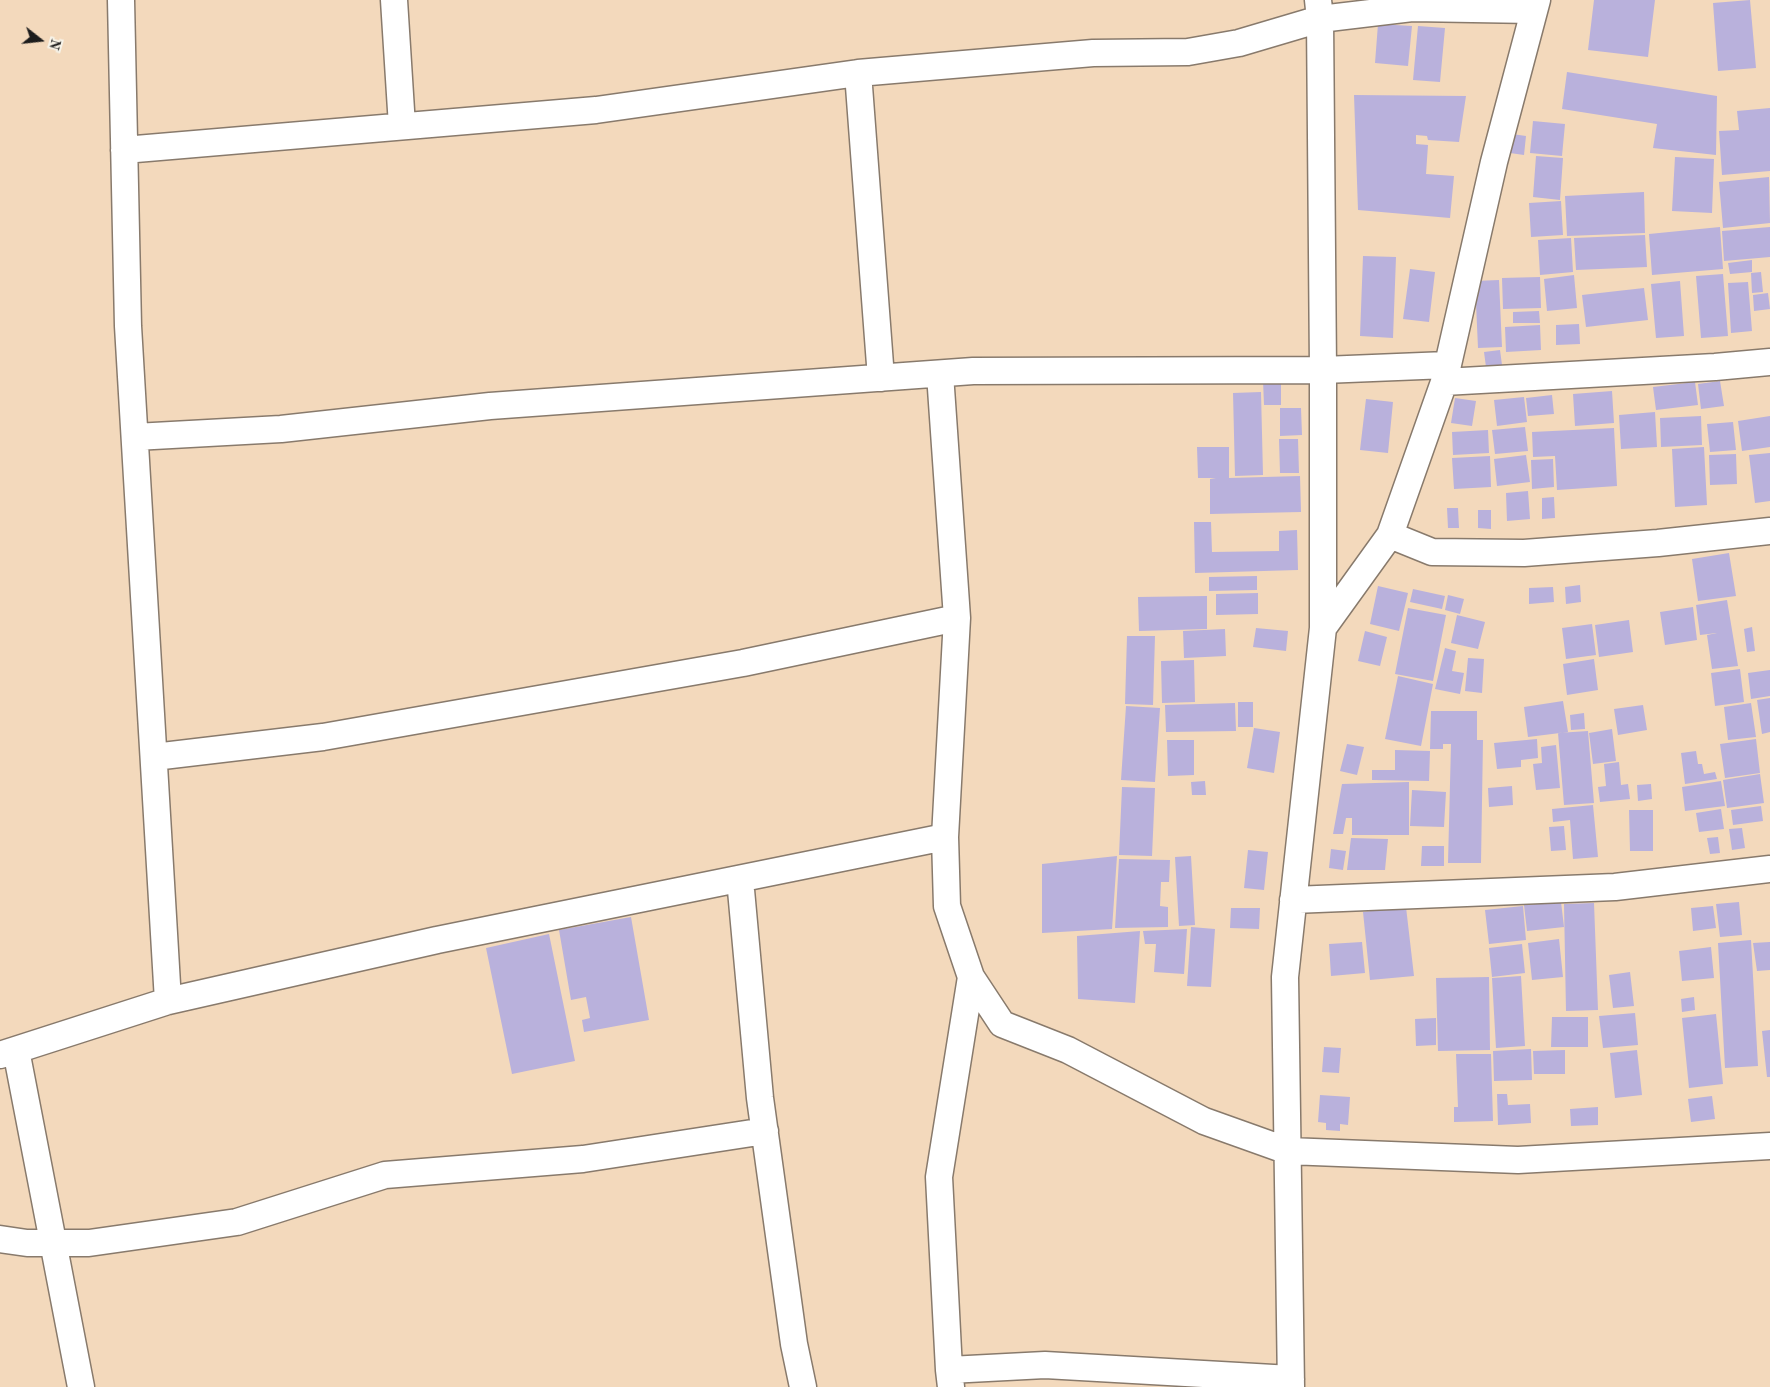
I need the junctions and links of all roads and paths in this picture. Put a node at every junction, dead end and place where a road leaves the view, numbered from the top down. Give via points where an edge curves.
1 (121, 0) edge
2 (394, 0) edge
3 (1535, 5) edge
4 (1319, 10) edge
5 (858, 73) junction
6 (402, 126) junction
7 (124, 150) junction
8 (1770, 362) edge
9 (1323, 370) junction
10 (1446, 373) junction
11 (940, 374) junction
12 (881, 378) junction
13 (135, 437) junction
14 (1770, 531) edge
15 (1390, 535) junction
16 (957, 618) junction
17 (1323, 628) junction
18 (154, 756) junction
19 (945, 837) junction
20 (1770, 869) edge
21 (740, 878) junction
22 (1293, 900) junction
23 (971, 977) junction
24 (168, 1001) junction
25 (8, 1052) edge
26 (764, 1131) junction
27 (1770, 1146) edge
28 (1288, 1152) junction
29 (0, 1239) edge
30 (53, 1243) junction
31 (950, 1378) edge
32 (1291, 1383) edge
33 (81, 1387) edge
34 (803, 1387) edge

1 - 7 street
2 - 6 street
3 - 4 street
3 - 10 street via 1494,162
4 - 5 street via 1239,43 1188,52 1093,53
4 - 9 street
5 - 6 street via 596,110
5 - 12 street
6 - 7 street
7 - 13 street via 128,326
8 - 10 street via 1715,367
9 - 10 street
9 - 11 street via 983,371
9 - 17 street
10 - 15 street
11 - 12 street
11 - 16 street
12 - 13 street via 490,406 281,428
13 - 18 street
14 - 15 street via 1524,553 1432,552
15 - 17 street
16 - 18 street via 743,663 324,737
16 - 19 street
17 - 22 street
18 - 24 street
19 - 21 street
19 - 23 street via 947,906
20 - 22 street via 1615,887
21 - 24 street via 437,940
21 - 26 street
22 - 28 street via 1285,977
23 - 28 street via 1002,1024 1068,1050 1204,1121
23 - 31 street via 939,1177
24 - 25 street
25 - 30 street
26 - 30 street via 583,1159 385,1175 237,1222 89,1243
26 - 34 street
27 - 28 street via 1518,1160
28 - 32 street
29 - 30 street
30 - 33 street
31 - 32 street via 1045,1365

